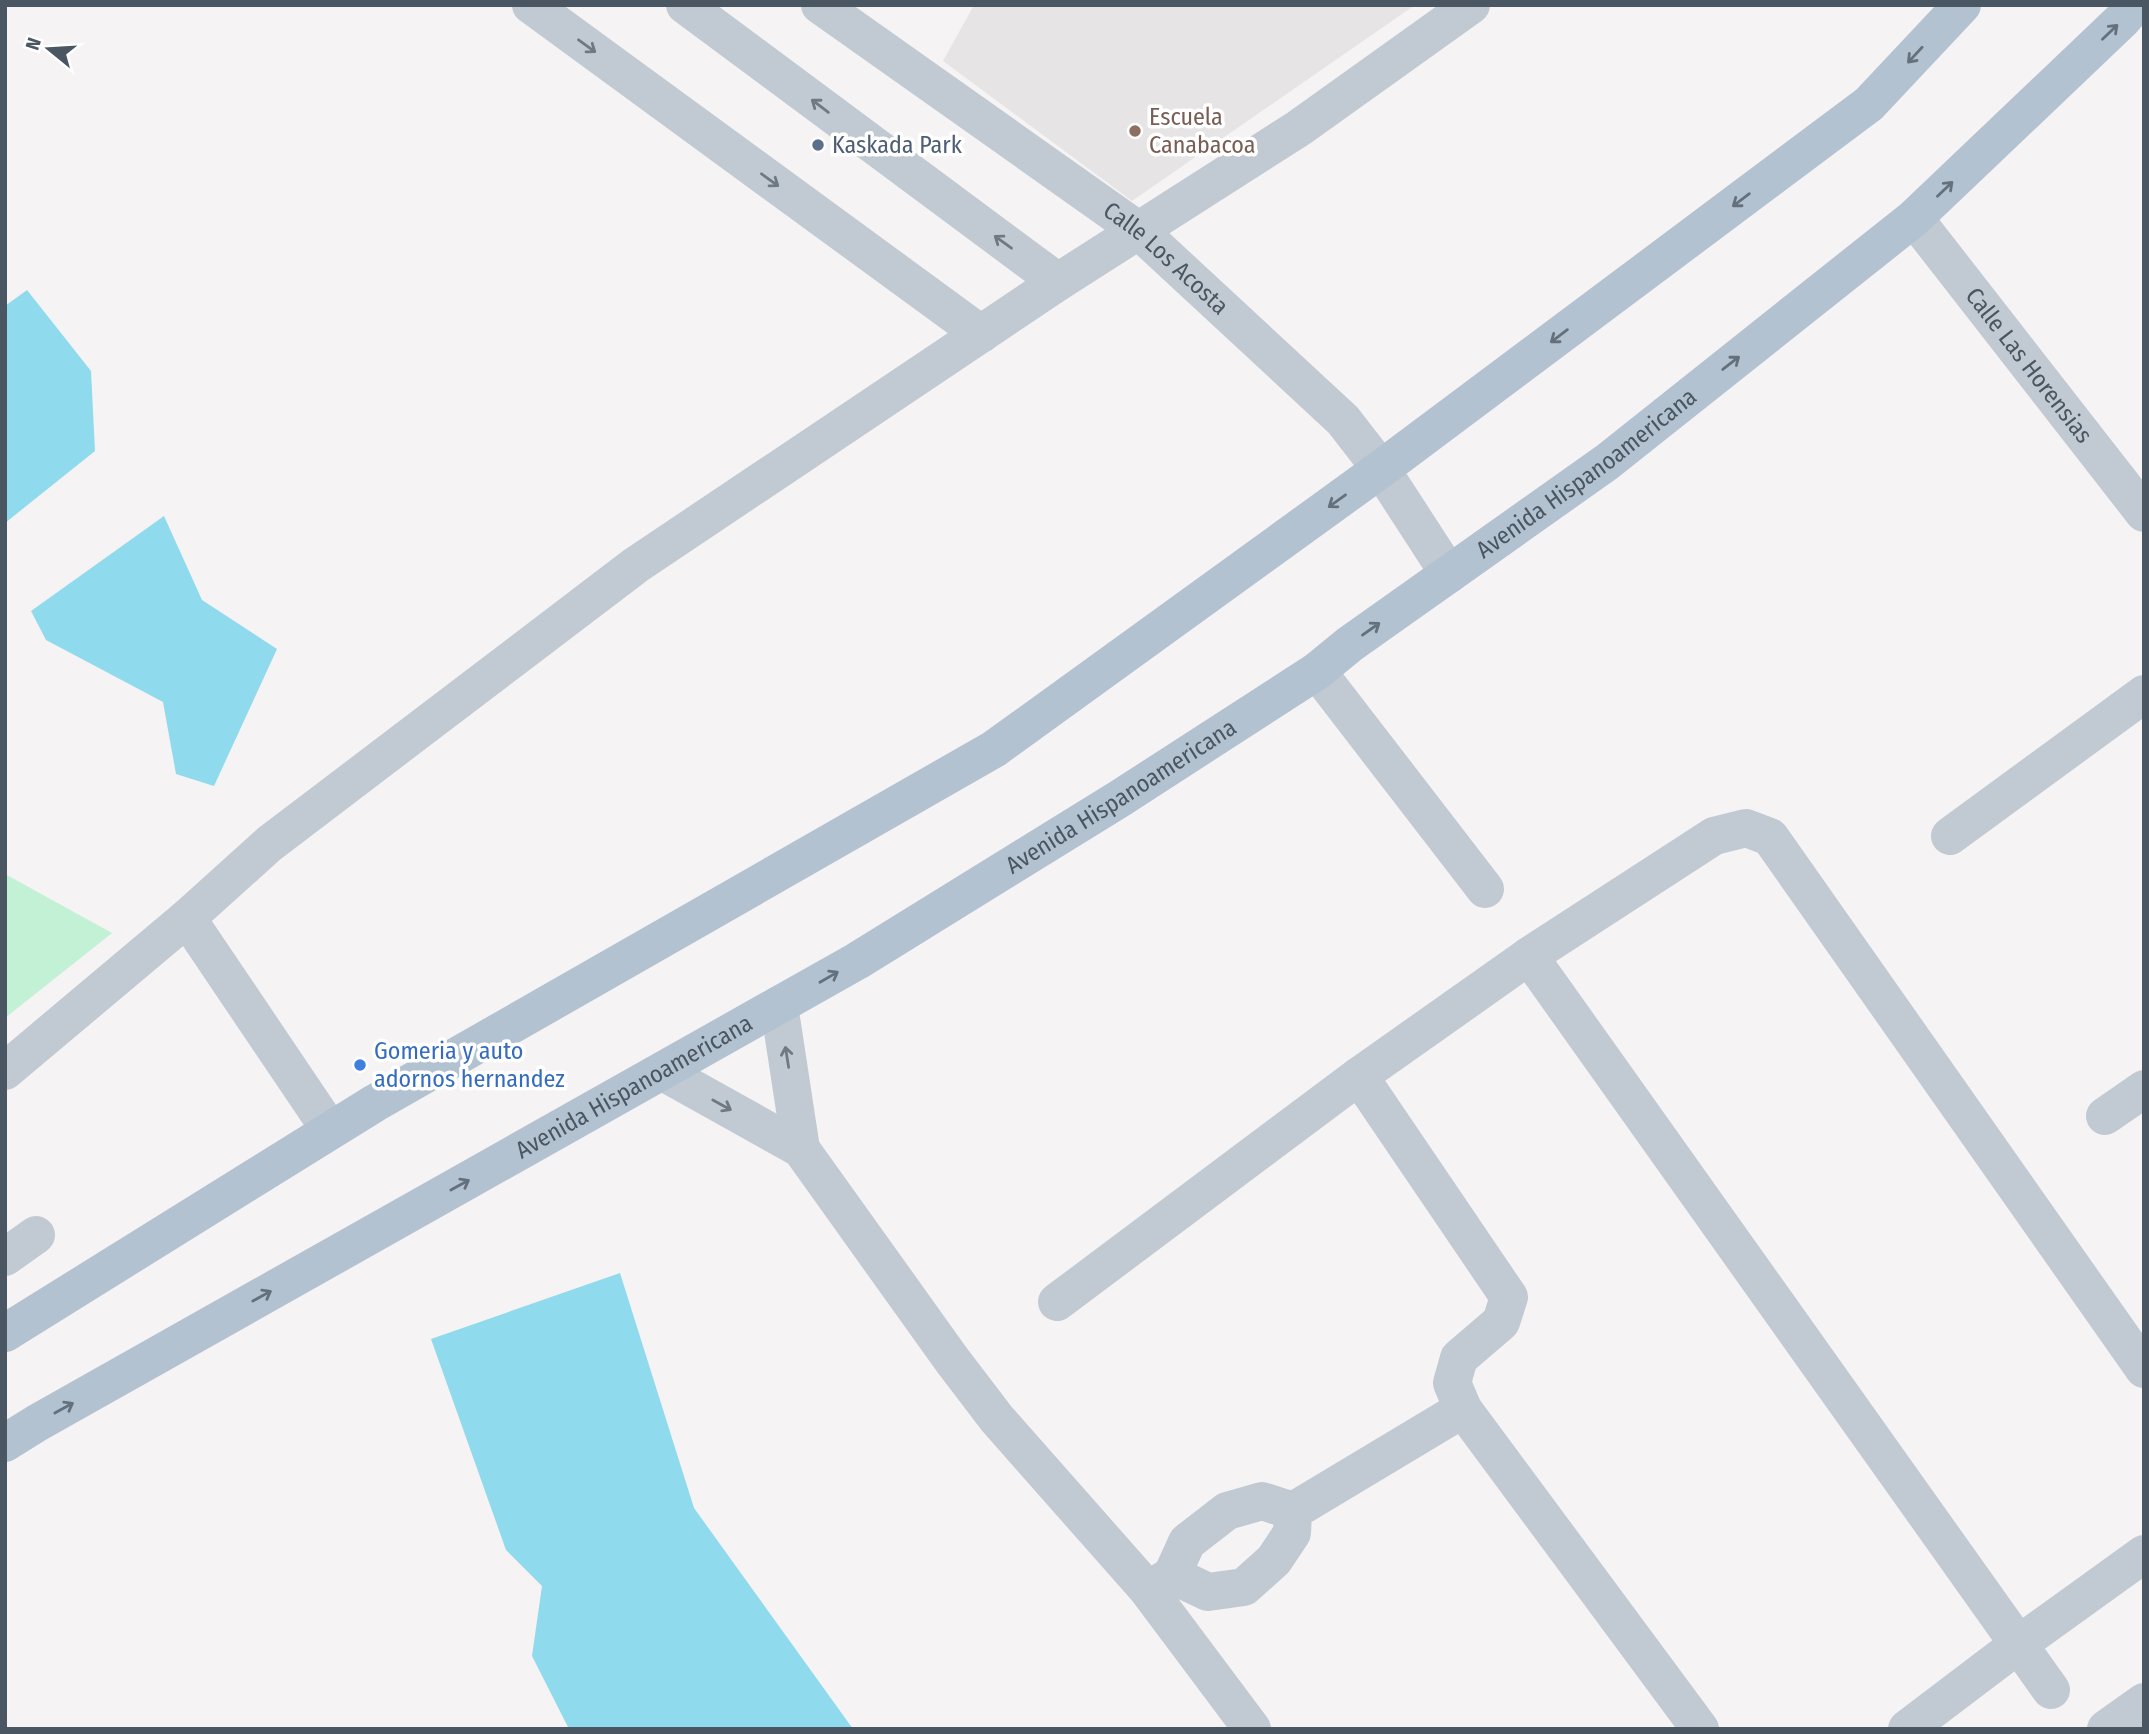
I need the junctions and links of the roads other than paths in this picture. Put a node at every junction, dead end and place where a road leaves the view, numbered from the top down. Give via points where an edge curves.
1 (531, 5) edge
2 (684, 5) edge
3 (820, 5) edge
4 (1471, 5) edge
5 (1962, 5) edge
6 (2135, 5) edge
7 (1914, 218) junction
8 (1138, 230) junction
9 (1058, 282) junction
10 (981, 334) junction
11 (1381, 469) junction
12 (2144, 513) edge
13 (1449, 574) junction
14 (1317, 671) junction
15 (2144, 694) edge
16 (1950, 836) dead end
17 (1485, 889) dead end
18 (187, 918) junction
19 (1529, 956) junction
20 (779, 1005) junction
21 (5, 1070) edge
22 (663, 1072) junction
23 (1359, 1076) junction
24 (2144, 1088) edge
25 (2105, 1116) dead end
26 (330, 1130) junction
27 (801, 1149) junction
28 (36, 1235) dead end
29 (5, 1257) edge
30 (1057, 1302) dead end
31 (5, 1333) edge
32 (2144, 1370) edge
33 (1463, 1409) junction
34 (5, 1443) edge
35 (1293, 1511) junction
36 (2144, 1554) edge
37 (1160, 1582) junction
38 (2019, 1644) junction
39 (2050, 1690) dead end
40 (2144, 1702) edge
41 (1252, 1729) edge
42 (1700, 1729) edge
43 (1907, 1729) edge
44 (2106, 1729) edge

1 -> 10 street
9 -> 2 street
3 - 8 street, Calle Los Acosta
4 - 8 street via 1299,128
5 -> 11 main road via 1869,104
7 -> 6 main road, Avenida Hispanoamericana
7 - 12 street, Calle Las Horensias
13 -> 7 main road, Avenida Hispanoamericana via 1607,462
8 - 9 street
8 - 11 street, Calle Los Acosta via 1343,421
9 - 10 street
10 - 18 street via 636,565 269,844
11 - 13 street, Calle Los Acosta
11 -> 26 main road via 994,749
14 -> 13 main road, Avenida Hispanoamericana
14 - 17 street
20 -> 14 main road, Avenida Hispanoamericana via 1108,806
15 - 16 street
18 - 21 street
18 - 26 street
19 - 23 street
19 - 32 street via 1714,836 1746,828 1770,837
19 - 38 street
20 - 22 main road, Avenida Hispanoamericana
27 -> 20 street
22 -> 27 street
34 -> 22 main road, Avenida Hispanoamericana
23 - 30 street
23 - 33 street via 1509,1297 1501,1322 1459,1358 1452,1383
24 - 25 street
26 - 31 main road
27 - 37 street via 997,1419
28 - 29 street
33 - 35 street
33 - 42 street
35 - 37 street via 1262,1501 1227,1511 1188,1542
35 - 37 street via 1292,1533 1274,1560 1244,1587 1208,1592
36 - 38 street
37 - 41 street
38 - 39 street
38 - 43 street
40 - 44 street

